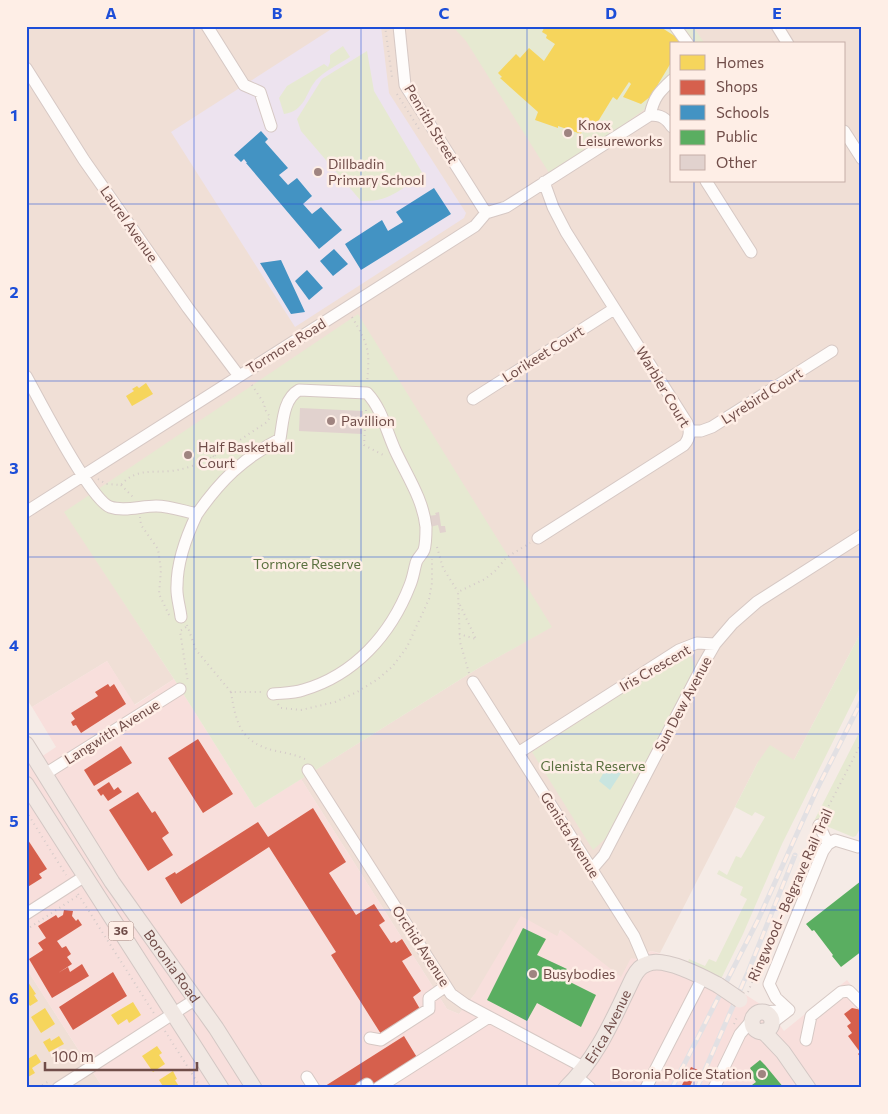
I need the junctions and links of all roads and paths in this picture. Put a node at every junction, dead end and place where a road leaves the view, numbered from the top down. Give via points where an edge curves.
1 (207, 26) edge
2 (399, 26) edge
3 (674, 26) edge
4 (777, 26) edge
5 (686, 42) edge
6 (787, 42) edge
7 (26, 68) edge
8 (670, 82) edge
9 (650, 115) junction
10 (670, 124) edge
11 (271, 126) dead end
12 (846, 134) edge
13 (862, 159) edge
14 (707, 182) edge
15 (540, 185) junction
16 (486, 213) junction
17 (751, 252) dead end
18 (614, 309) junction
19 (832, 351) dead end
20 (26, 376) edge
21 (238, 376) junction
22 (250, 382) dead end
23 (473, 399) dead end
24 (690, 431) junction
25 (213, 456) junction
26 (230, 473) junction
27 (82, 476) junction
28 (98, 479) dead end
29 (120, 485) junction
30 (137, 507) junction
31 (26, 512) edge
32 (197, 514) junction
33 (426, 528) junction
34 (862, 534) edge
35 (538, 538) joint
36 (458, 592) junction
37 (459, 603) junction
38 (180, 620) junction
39 (460, 634) junction
40 (715, 644) junction
41 (473, 682) joint
42 (180, 689) joint
43 (231, 692) junction
44 (273, 694) joint
45 (862, 742) edge
46 (26, 744) edge
47 (518, 753) junction
48 (309, 766) joint
49 (45, 774) junction
50 (26, 784) edge
51 (26, 812) edge
52 (819, 825) junction
53 (828, 844) junction
54 (860, 846) edge
55 (592, 869) junction
56 (67, 876) dead end
57 (85, 876) junction
58 (26, 914) edge
59 (26, 930) edge
60 (646, 964) junction
61 (703, 977) junction
62 (446, 986) junction
63 (743, 998) junction
64 (196, 999) junction
65 (862, 1004) edge
66 (154, 1014) dead end
67 (174, 1014) junction
68 (489, 1017) junction
69 (762, 1020) junction
70 (165, 1031) dead end
71 (370, 1038) dead end
72 (806, 1040) dead end
73 (581, 1072) junction
74 (307, 1077) dead end
75 (58, 1088) edge
76 (201, 1088) edge
77 (221, 1088) edge
78 (254, 1088) edge
79 (314, 1088) edge
80 (361, 1088) edge
81 (369, 1088) edge
82 (378, 1088) edge
83 (566, 1088) edge
84 (590, 1088) edge
85 (646, 1088) edge
86 (714, 1088) edge
87 (808, 1088) edge

1 - 11 street via 244,85 260,92
2 - 16 street, Penrith Street via 405,85
3 - 5 street
4 - 6 street
7 - 21 street, Laurel Avenue via 84,160
8 - 9 street via 659,91
9 - 10 street via 660,115
9 - 15 street, Tormore Road
12 - 13 street
14 - 17 street
15 - 16 street, Tormore Road via 506,206
15 - 18 street, Warbler Court
16 - 21 street, Tormore Road via 475,226
18 - 23 street, Lorikeet Court
18 - 24 street, Warbler Court
19 - 24 street, Lyrebird Court via 712,427
20 - 27 street
21 - 27 street, Tormore Road
22 - 25 path via 270,417
24 - 35 street, Warbler Court via 684,445
25 - 26 path
25 - 29 path via 198,465 172,471 150,470 128,477
26 - 32 street
26 - 33 street via 252,455 280,439 286,406 290,397 299,390 367,393 375,402 420,501
27 - 30 street via 104,504 119,509
27 - 31 street, Tormore Road
28 - 29 path via 106,484
29 - 30 path via 136,500
30 - 32 street via 168,507
30 - 38 path via 141,525 158,549 160,594
32 - 38 street via 187,535 178,574 176,588
33 - 36 path via 443,568
33 - 44 street via 424,550 416,561 411,583 396,616 377,643 352,667 329,679 302,691
34 - 40 street via 757,602
35 - 36 path via 507,557 485,579
36 - 37 path
37 - 39 path
37 - 39 path via 476,639
38 - 42 path via 189,682
38 - 43 path via 196,650
39 - 41 path
40 - 47 street, Iris Crescent via 697,643 679,650
40 - 55 street, Sun Dew Avenue via 604,855
41 - 47 street, Genista Avenue
42 - 49 street, Langwith Avenue
43 - 44 path
43 - 48 path via 239,726 248,738 261,747 293,754
45 - 52 path, Ringwood - Belgrave Rail Trail
46 - 49 main road, Boronia Road / 36
47 - 55 street, Genista Avenue
48 - 62 street, Orchid Avenue
49 - 64 main road, Boronia Road / 36 via 112,882
50 - 57 main road, Boronia Road / 36
51 - 56 path
52 - 53 street
52 - 63 path, Ringwood - Belgrave Rail Trail
53 - 54 street via 835,840
53 - 69 street via 769,984 776,998 789,1010
55 - 60 street, Genista Avenue via 634,936
57 - 58 street
57 - 67 main road, Boronia Road / 36
59 - 66 path via 79,895
60 - 61 main road via 671,965
60 - 73 main road, Erica Avenue via 637,971 597,1050
61 - 63 main road, bridge
61 - 85 street
62 - 68 street, Orchid Avenue via 458,1000
62 - 71 street via 429,998 429,1009 380,1040
63 - 69 main road via 748,1013
64 - 67 street
64 - 78 main road, Boronia Road / 36
65 - 72 street via 849,991 841,992 811,1016
67 - 75 street
67 - 77 main road, Boronia Road / 36
68 - 73 street, Orchid Avenue
68 - 82 street
69 - 86 street via 740,1034
69 - 87 main road
70 - 76 path
73 - 83 main road, Erica Avenue
73 - 84 street, Orchid Avenue
74 - 79 street
80 - 81 street via 367,1084

